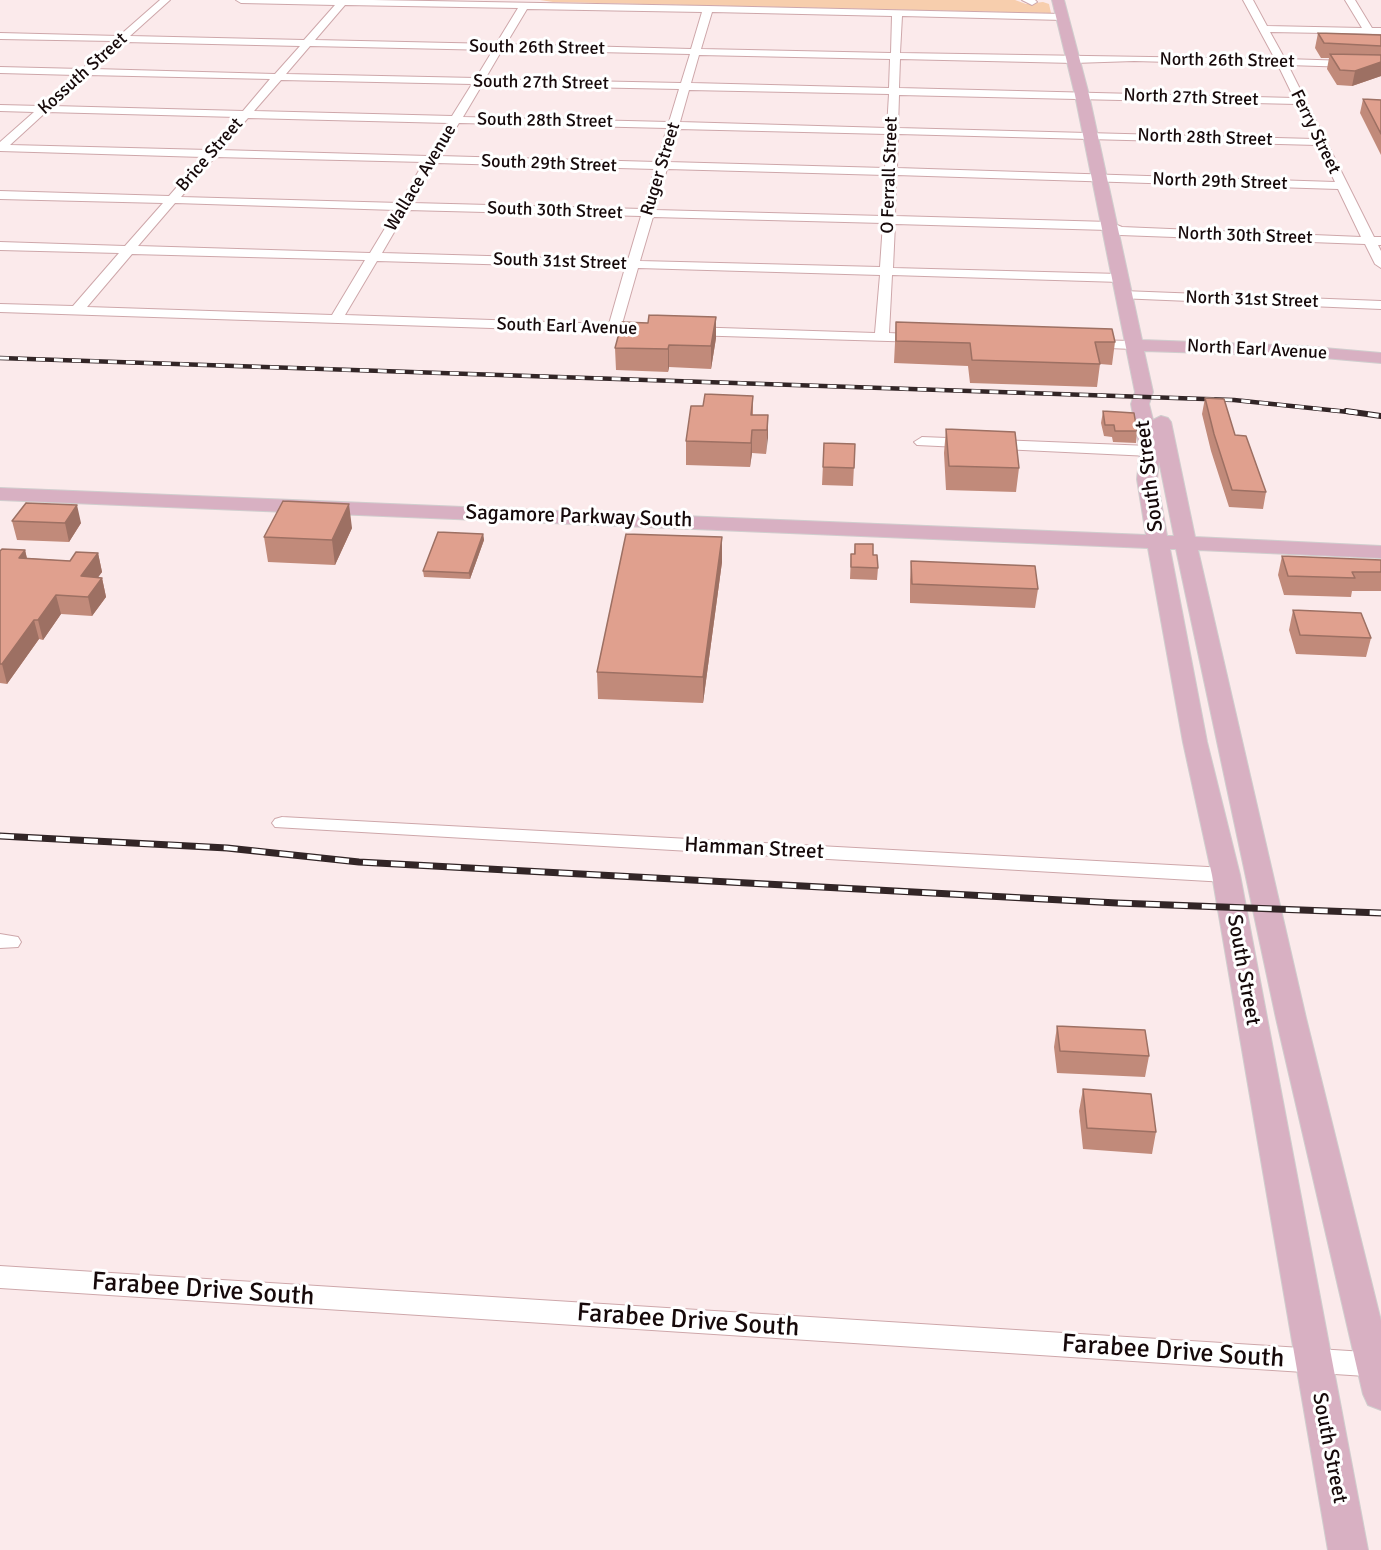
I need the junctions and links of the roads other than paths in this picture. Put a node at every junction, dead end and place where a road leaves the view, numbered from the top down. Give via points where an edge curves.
1 (165, 0) edge
2 (241, 0) edge
3 (1058, 0) edge
4 (1248, 0) edge
5 (1350, 0) edge
6 (343, 1) edge
7 (524, 4) edge
8 (708, 9) junction
9 (897, 13) junction
10 (1063, 17) junction
11 (1262, 28) junction
12 (1369, 31) junction
13 (1381, 32) edge
14 (0, 36) edge
15 (121, 39) junction
16 (306, 43) junction
17 (499, 48) junction
18 (695, 52) junction
19 (895, 56) junction
20 (1074, 60) junction
21 (1281, 62) junction
22 (1381, 65) edge
23 (0, 70) edge
24 (83, 72) junction
25 (277, 77) junction
26 (479, 82) junction
27 (685, 86) junction
28 (894, 91) junction
29 (1082, 96) junction
30 (1300, 101) junction
31 (0, 108) edge
32 (42, 110) junction
33 (245, 113) junction
34 (456, 119) junction
35 (675, 124) junction
36 (891, 129) junction
37 (1090, 134) junction
38 (1320, 142) junction
39 (0, 148) edge
40 (210, 154) junction
41 (431, 160) junction
42 (661, 167) junction
43 (890, 172) junction
44 (1099, 177) junction
45 (1342, 186) junction
46 (0, 195) edge
47 (170, 200) junction
48 (404, 207) junction
49 (648, 214) junction
50 (888, 220) junction
51 (1110, 226) junction
52 (1375, 241) edge
53 (0, 246) edge
54 (128, 249) junction
55 (373, 257) junction
56 (633, 264) junction
57 (1381, 264) edge
58 (884, 272) junction
59 (1121, 287) junction
60 (1381, 305) edge
61 (0, 308) edge
62 (76, 311) junction
63 (336, 319) junction
64 (614, 328) junction
65 (882, 336) junction
66 (930, 338) edge
67 (1072, 343) edge
68 (1133, 345) junction
69 (1381, 358) edge
70 (1144, 392) junction
71 (922, 442) dead end
72 (1150, 451) junction
73 (0, 481) edge
74 (0, 494) edge
75 (1156, 535) junction
76 (1184, 536) junction
77 (1381, 537) edge
78 (1381, 552) edge
79 (282, 823) dead end
80 (1226, 875) junction
81 (1251, 1017) junction
82 (1291, 1018) junction
83 (0, 1277) edge
84 (1312, 1361) junction
85 (1379, 1374) edge
86 (1348, 1550) edge

1 - 15 street, Kossuth Street
2 - 6 street
3 - 10 main road, South Street
4 - 11 street, Ferry Street
5 - 12 street
6 - 7 street
6 - 16 street, Brice Street
7 - 8 street
7 - 17 street, Wallace Avenue
8 - 9 street
8 - 18 street, Ruger Street
9 - 10 street
9 - 19 street, O Ferrall Street
10 - 20 main road, South Street
11 - 12 street
11 - 21 street, Ferry Street
12 - 13 street
14 - 15 street, South 26th Street
15 - 16 street, South 26th Street
15 - 24 street, Kossuth Street
16 - 17 street, South 26th Street
16 - 25 street, Brice Street
17 - 18 street, South 26th Street
17 - 26 street, Wallace Avenue
18 - 19 street, South 26th Street
18 - 27 street, Ruger Street
19 - 20 street, South 26th Street
19 - 28 street, O Ferrall Street
20 - 21 street, North 26th Street
20 - 29 main road, South Street
21 - 22 street, North 26th Street
21 - 30 street, Ferry Street
23 - 24 street, South 27th Street
24 - 25 street, South 27th Street
24 - 32 street, Kossuth Street
25 - 26 street, South 27th Street
25 - 33 street, Brice Street
26 - 27 street, South 27th Street
26 - 34 street, Wallace Avenue
27 - 28 street, South 27th Street
27 - 35 street, Ruger Street
28 - 29 street, South 27th Street
28 - 36 street, O Ferrall Street
29 - 30 street, North 27th Street
29 - 37 main road, South Street
30 - 38 street, Ferry Street
31 - 32 street, South 28th Street
32 - 33 street, South 28th Street
32 - 39 street, Kossuth Street
33 - 34 street, South 28th Street
33 - 40 street, Brice Street
34 - 35 street, South 28th Street
34 - 41 street, Wallace Avenue
35 - 36 street, South 28th Street
35 - 42 street, Ruger Street
36 - 37 street, South 28th Street
36 - 43 street, O Ferrall Street
37 - 38 street, North 28th Street
37 - 44 main road, South Street
38 - 45 street, Ferry Street
39 - 40 street, South 29th Street
40 - 41 street, South 29th Street
40 - 47 street, Brice Street
41 - 42 street, South 29th Street
41 - 48 street, Wallace Avenue
42 - 43 street, South 29th Street
42 - 49 street, Ruger Street
43 - 44 street, South 29th Street
43 - 50 street, O Ferrall Street
44 - 45 street, North 29th Street
44 - 51 main road, South Street
45 - 52 street, Ferry Street
46 - 47 street, South 30th Street
47 - 48 street, South 30th Street
47 - 54 street, Brice Street
48 - 49 street, South 30th Street
48 - 55 street, Wallace Avenue
49 - 50 street, South 30th Street
49 - 56 street, Ruger Street
50 - 51 street, South 30th Street
50 - 58 street, O Ferrall Street
51 - 52 street, North 30th Street via 1122,231
51 - 59 main road, South Street
52 - 57 street, Ferry Street
53 - 54 street, South 31st Street
54 - 55 street, South 31st Street
54 - 62 street, Brice Street
55 - 56 street, South 31st Street
55 - 63 street, Wallace Avenue
56 - 58 street, South 31st Street
56 - 64 street, Ruger Street
58 - 59 street, South 31st Street
58 - 65 street, O Ferrall Street
59 - 60 street, North 31st Street
59 - 68 main road, South Street
61 - 62 street, South Earl Avenue
62 - 63 street, South Earl Avenue
63 - 64 street, South Earl Avenue
64 - 65 street, South Earl Avenue
65 - 66 street, South Earl Avenue
67 - 68 street
68 - 69 main road, North Earl Avenue
68 - 70 main road, South Street
70 - 72 main road, South Street via 1140,404
70 - 76 main road, South Street via 1157,403
71 - 72 street
72 - 75 main road, South Street via 1147,479
73 - 75 main road, Sagamore Parkway South
74 - 75 main road, Sagamore Parkway South
75 - 76 main road
75 - 80 main road, South Street via 1195,742
76 - 77 main road
76 - 78 main road
76 - 82 main road, South Street
79 - 80 street, Hamman Street
80 - 81 main road, South Street
81 - 82 main road
81 - 84 main road, South Street
82 - 85 main road, South Street
83 - 84 street, Farabee Drive South
84 - 85 street, Farabee Drive South
84 - 86 main road, South Street

